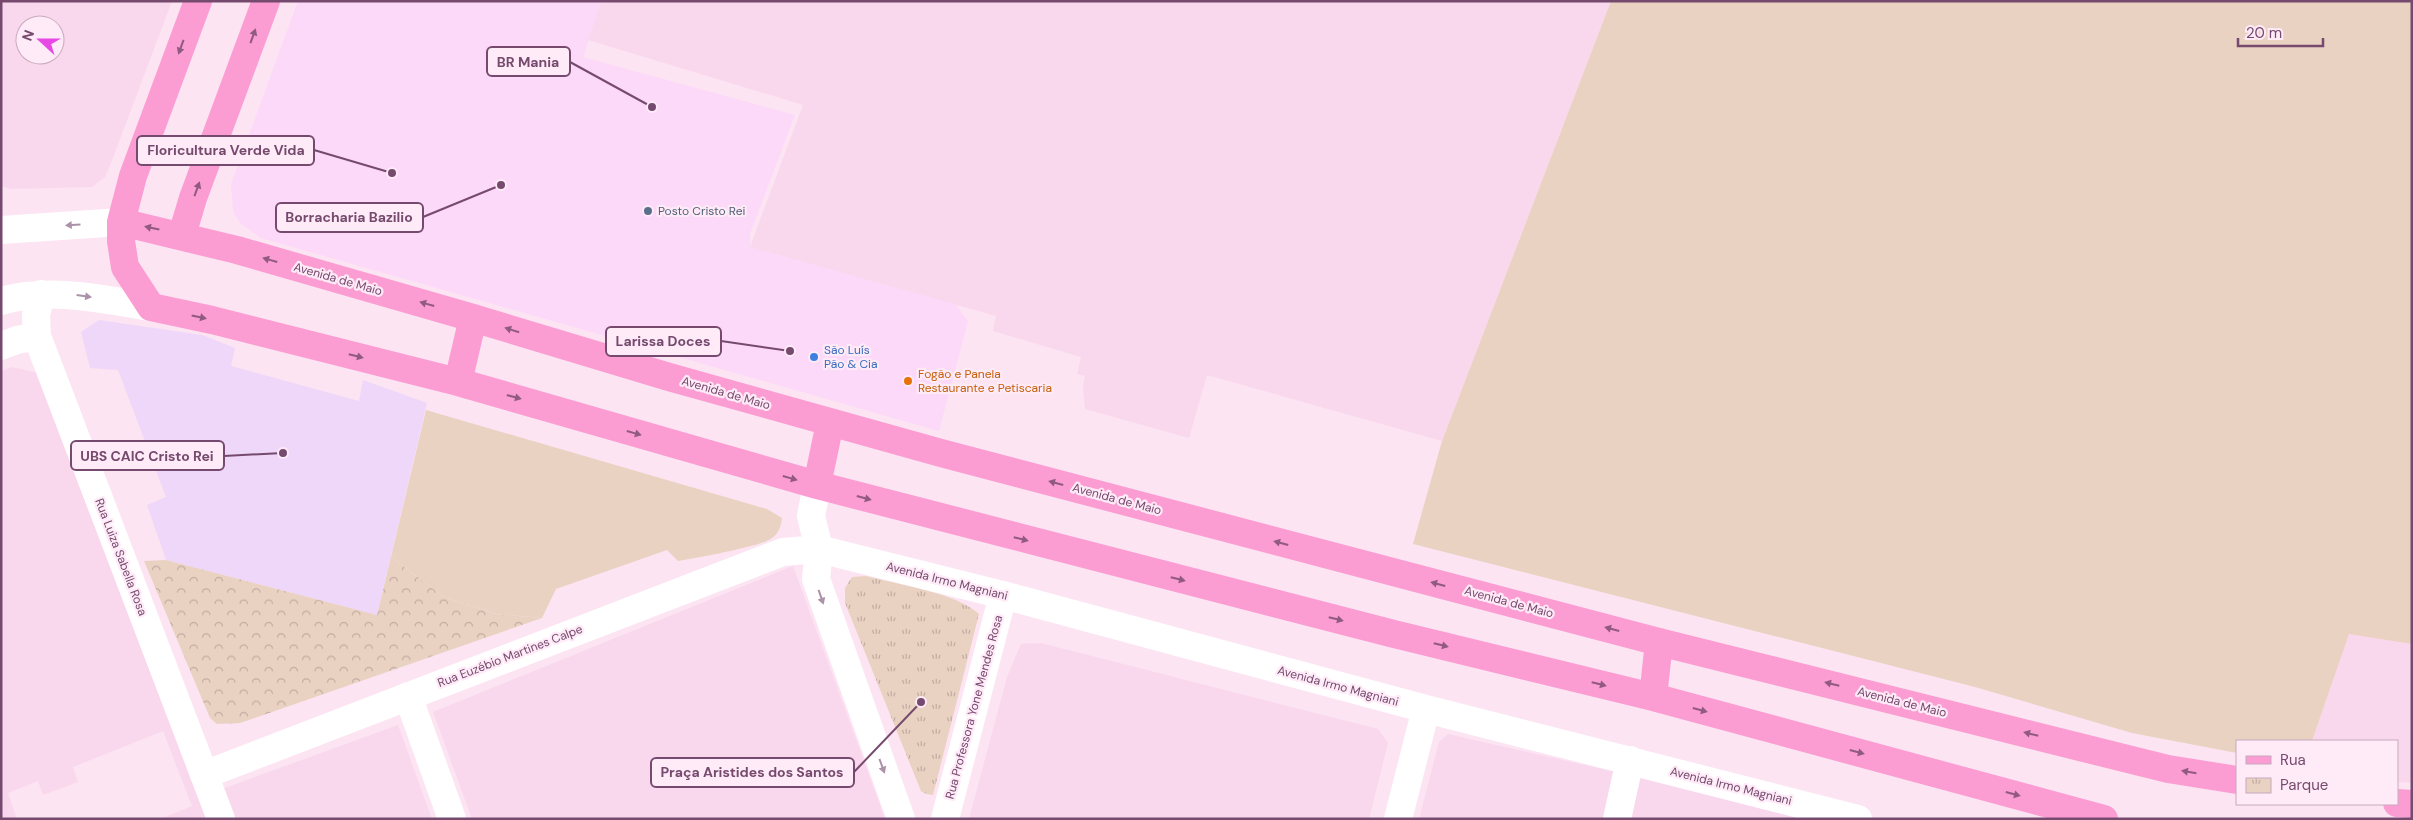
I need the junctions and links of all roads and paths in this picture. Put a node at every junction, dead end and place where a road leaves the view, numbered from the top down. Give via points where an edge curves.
1 (198, 1) edge
2 (266, 1) edge
3 (121, 222) junction
4 (1, 230) edge
5 (182, 235) junction
6 (41, 294) junction
7 (1, 301) edge
8 (151, 307) junction
9 (473, 318) junction
10 (38, 336) junction
11 (1, 346) edge
12 (458, 382) junction
13 (830, 423) junction
14 (817, 485) junction
15 (819, 549) junction
16 (1003, 595) junction
17 (1659, 642) junction
18 (408, 696) junction
19 (1652, 697) junction
20 (1426, 709) junction
21 (1630, 760) junction
22 (204, 775) junction
23 (2236, 780) edge
24 (2398, 804) edge
25 (2412, 804) edge
26 (1831, 815) edge
27 (221, 819) edge
28 (452, 819) edge
29 (901, 819) edge
30 (944, 819) edge
31 (1398, 819) edge
32 (1617, 819) edge
33 (1858, 819) edge
34 (2104, 819) edge

1 -> 3 main road via 133,176
5 -> 2 main road
3 -> 4 street, Avenida de Maio
5 -> 3 main road, Avenida de Maio
3 - 8 main road via 126,267
9 -> 5 main road, Avenida de Maio
6 - 7 street
6 -> 8 street via 70,294
6 - 10 street, Rua Luiza Sabella Rosa via 36,315
8 -> 12 main road
9 - 12 main road
13 -> 9 main road, Avenida de Maio
10 - 11 street
10 - 22 street, Rua Luiza Sabella Rosa
12 -> 14 main road
13 - 14 main road
17 -> 13 main road, Avenida de Maio
14 - 15 street via 811,516
14 -> 19 main road
15 - 16 street, Avenida Irmo Magniani
15 - 18 street, Rua Euzébio Martines Calpe via 783,552
15 -> 29 street via 816,579
16 - 20 street, Avenida Irmo Magniani
16 - 30 street, Rua Professora Yone Mendes Rosa
17 - 19 main road
23 -> 17 main road, Avenida de Maio via 2168,769
18 - 22 street, Rua Euzébio Martines Calpe
18 - 28 street
19 -> 34 main road
20 - 21 street, Avenida Irmo Magniani
20 - 31 street
21 - 26 street, Avenida Irmo Magniani
21 - 32 street
22 - 27 street, Rua Luiza Sabella Rosa
24 - 25 main road
26 - 33 street, Avenida Irmo Magniani

